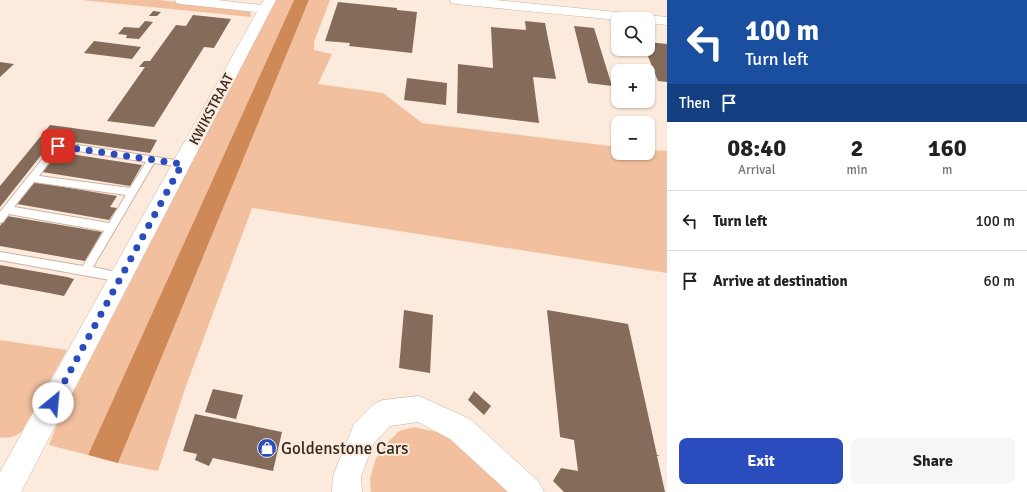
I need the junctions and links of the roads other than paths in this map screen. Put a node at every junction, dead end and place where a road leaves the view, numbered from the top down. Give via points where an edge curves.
1 (181, 0) edge
2 (456, 0) edge
3 (267, 4) edge
4 (667, 21) edge
5 (151, 160) junction
6 (182, 164) junction
7 (32, 178) junction
8 (132, 192) junction
9 (7, 210) junction
10 (0, 219) edge
11 (112, 228) junction
12 (0, 256) edge
13 (85, 271) junction
14 (121, 277) junction
15 (5, 492) edge
16 (347, 492) edge
17 (529, 492) edge

1 - 3 street
2 - 4 street
3 - 6 street, KWIKSTRAAT
5 - 6 lane
5 - 7 lane via 58,146
5 - 8 lane
6 - 14 street, KWIKSTRAAT
7 - 8 lane
7 - 9 lane
8 - 11 lane
9 - 10 lane
9 - 11 lane
11 - 13 lane
12 - 13 lane
13 - 14 lane
14 - 15 street, KWIKSTRAAT
16 - 17 street via 347,476 364,434 383,413 419,409 460,429

